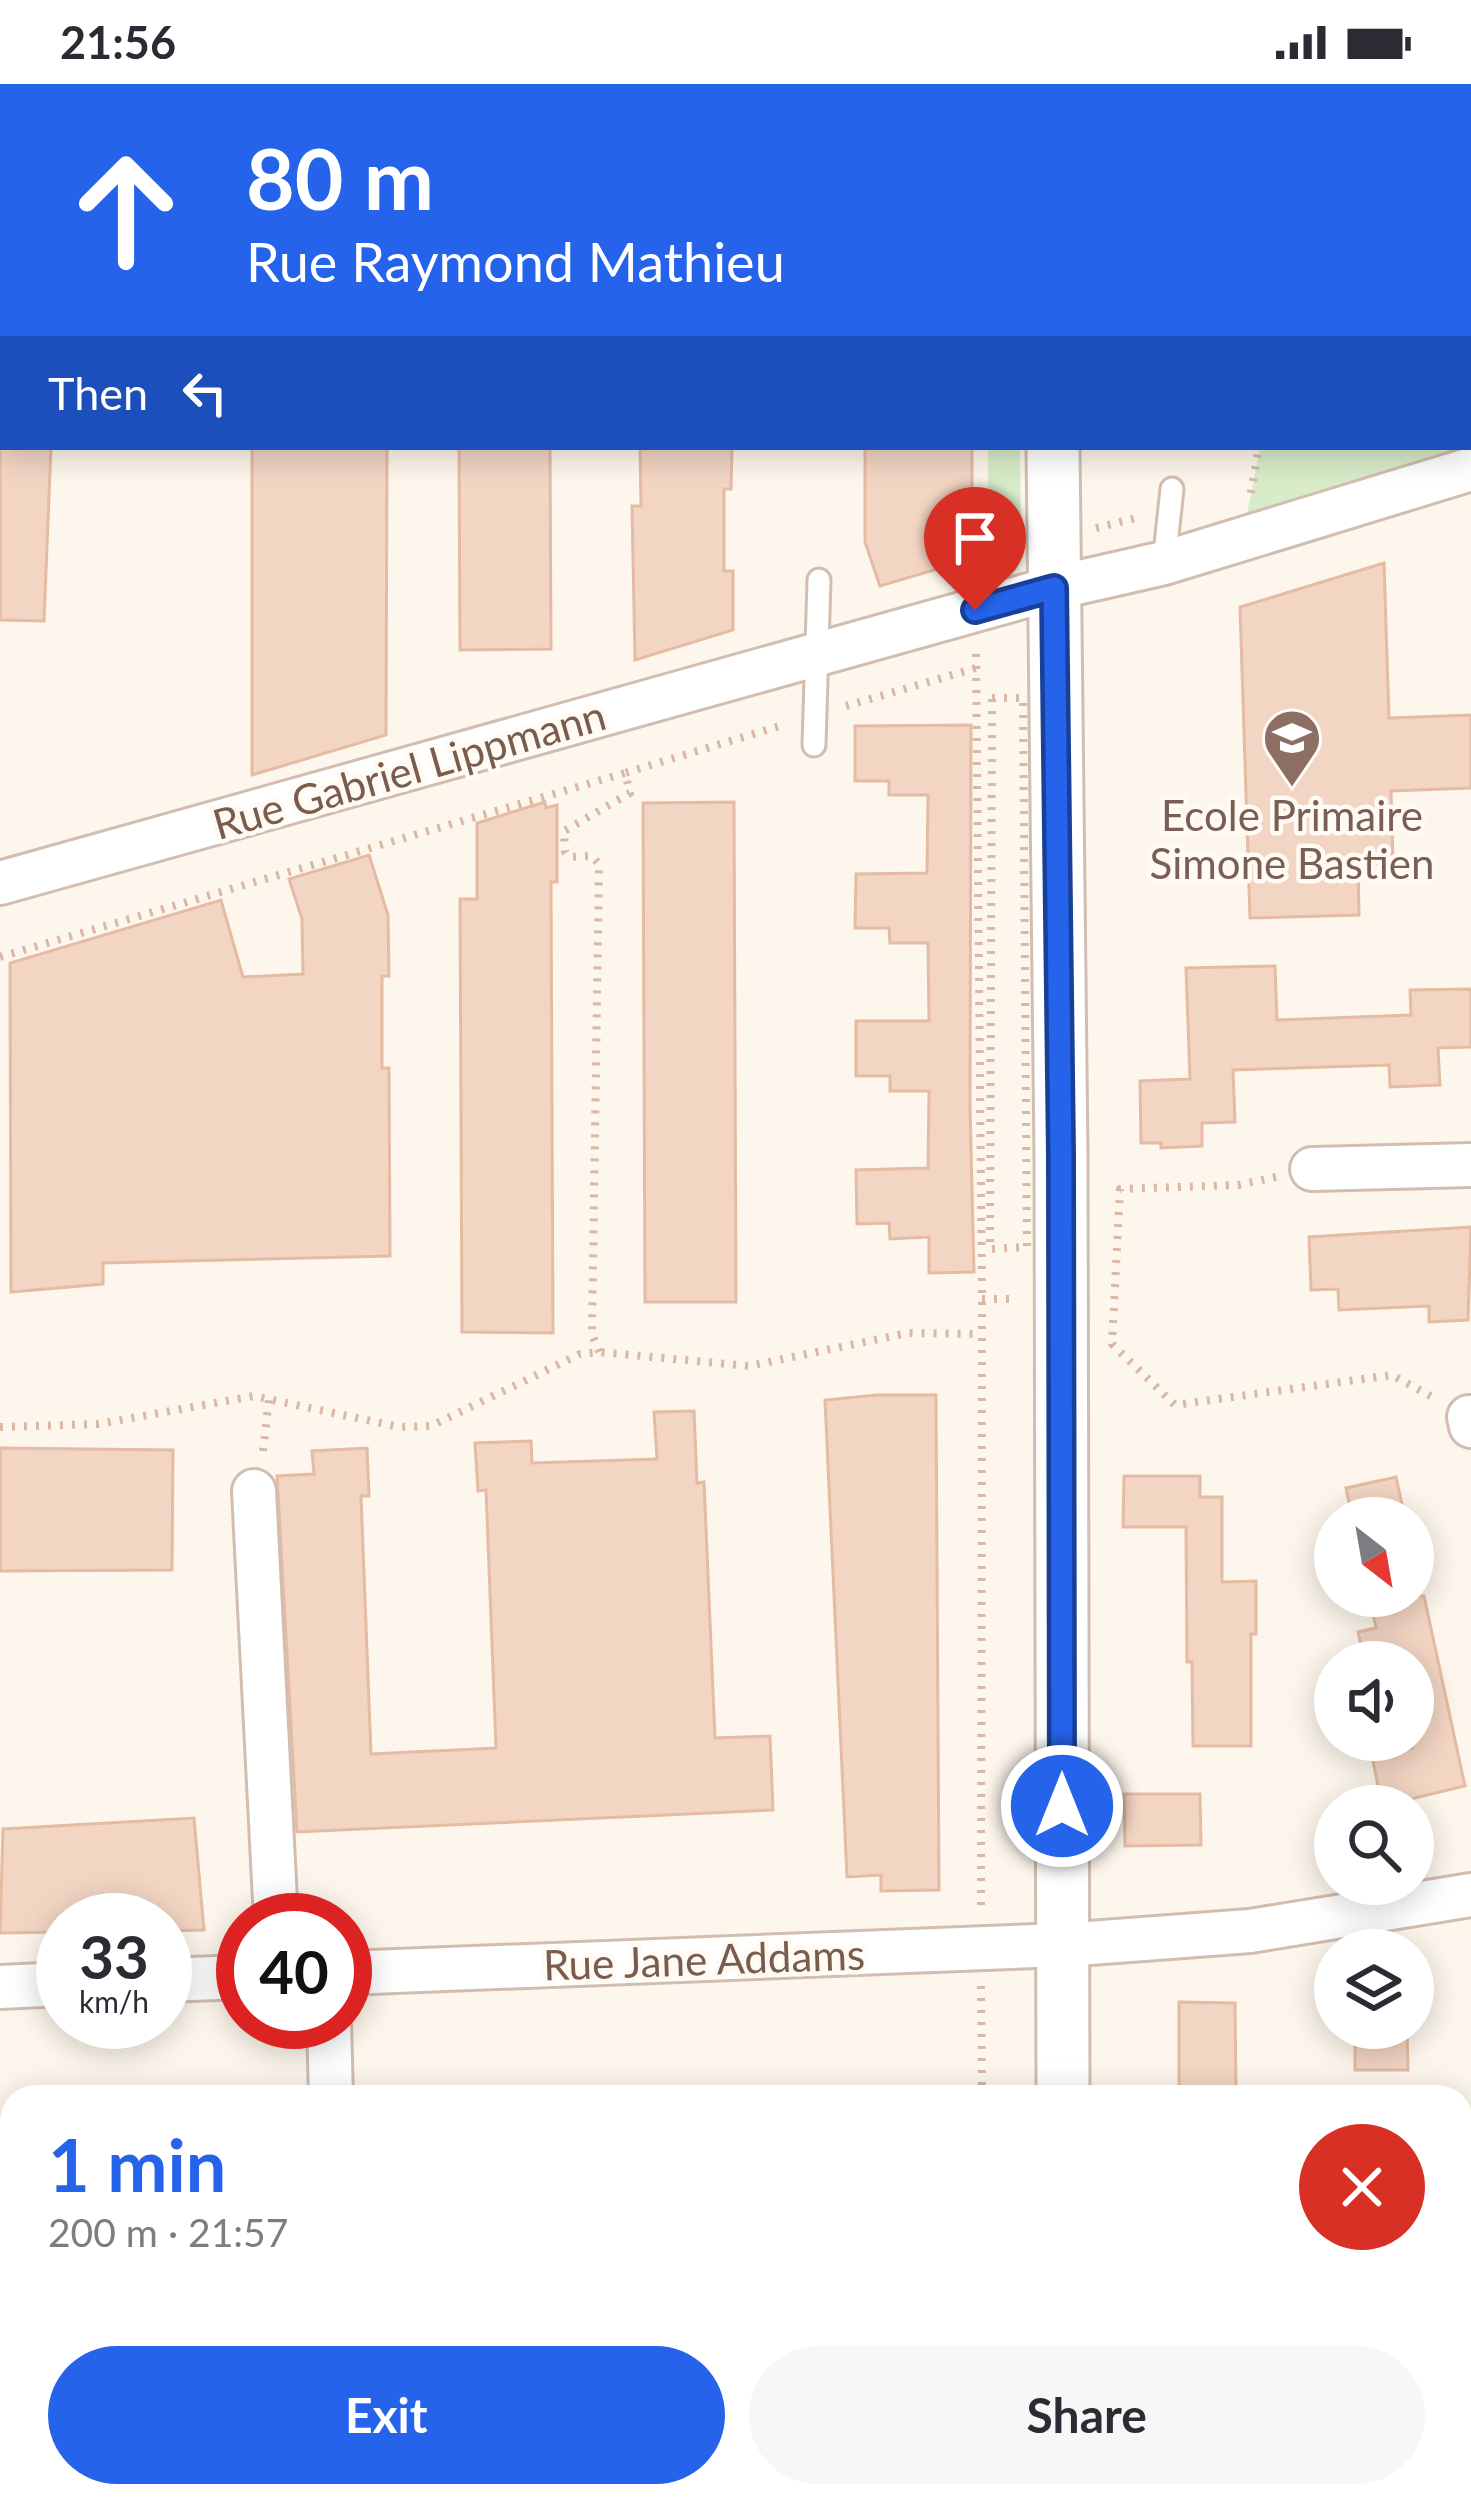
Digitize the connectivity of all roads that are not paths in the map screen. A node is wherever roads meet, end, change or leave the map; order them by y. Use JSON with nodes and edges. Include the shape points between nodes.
{"nodes":[{"id":1,"x":1053,"y":450,"type":"edge"},
{"id":2,"x":1471,"y":469,"type":"edge"},
{"id":3,"x":1171,"y":499,"type":"road end"},
{"id":4,"x":1054,"y":563,"type":"junction"},
{"id":5,"x":1164,"y":563,"type":"junction"},
{"id":6,"x":819,"y":580,"type":"dead end"},
{"id":7,"x":818,"y":655,"type":"junction"},
{"id":8,"x":814,"y":745,"type":"dead end"},
{"id":9,"x":0,"y":883,"type":"edge"},
{"id":10,"x":1471,"y":1165,"type":"edge"},
{"id":11,"x":1312,"y":1169,"type":"road end"},
{"id":12,"x":254,"y":1491,"type":"road end"},
{"id":13,"x":275,"y":1893,"type":"edge"},
{"id":14,"x":1471,"y":1895,"type":"edge"},
{"id":15,"x":1063,"y":1945,"type":"junction"},
{"id":16,"x":372,"y":1972,"type":"edge"},
{"id":17,"x":36,"y":1985,"type":"edge"},
{"id":18,"x":0,"y":1987,"type":"edge"},
{"id":19,"x":330,"y":2049,"type":"edge"},
{"id":20,"x":331,"y":2085,"type":"edge"},
{"id":21,"x":1063,"y":2085,"type":"edge"}],
"edges":[{"from":1,"to":4,"type":"street"},
{"from":2,"to":5,"type":"street","name":"Rue Gabriel Lippmann"},
{"from":3,"to":5,"type":"lane"},
{"from":4,"to":5,"type":"street","name":"Rue Gabriel Lippmann"},
{"from":4,"to":7,"type":"street","name":"Rue Gabriel Lippmann","via":[[975,610]]},
{"from":4,"to":15,"type":"street"},
{"from":6,"to":7,"type":"lane"},
{"from":7,"to":8,"type":"lane"},
{"from":7,"to":9,"type":"street","name":"Rue Gabriel Lippmann"},
{"from":10,"to":11,"type":"street"},
{"from":12,"to":13,"type":"street"},
{"from":14,"to":15,"type":"street","name":"Rue Jane Addams","via":[[1250,1930]]},
{"from":15,"to":16,"type":"street","name":"Rue Jane Addams"},
{"from":15,"to":21,"type":"street"},
{"from":17,"to":18,"type":"street"},
{"from":19,"to":20,"type":"street"}]}
